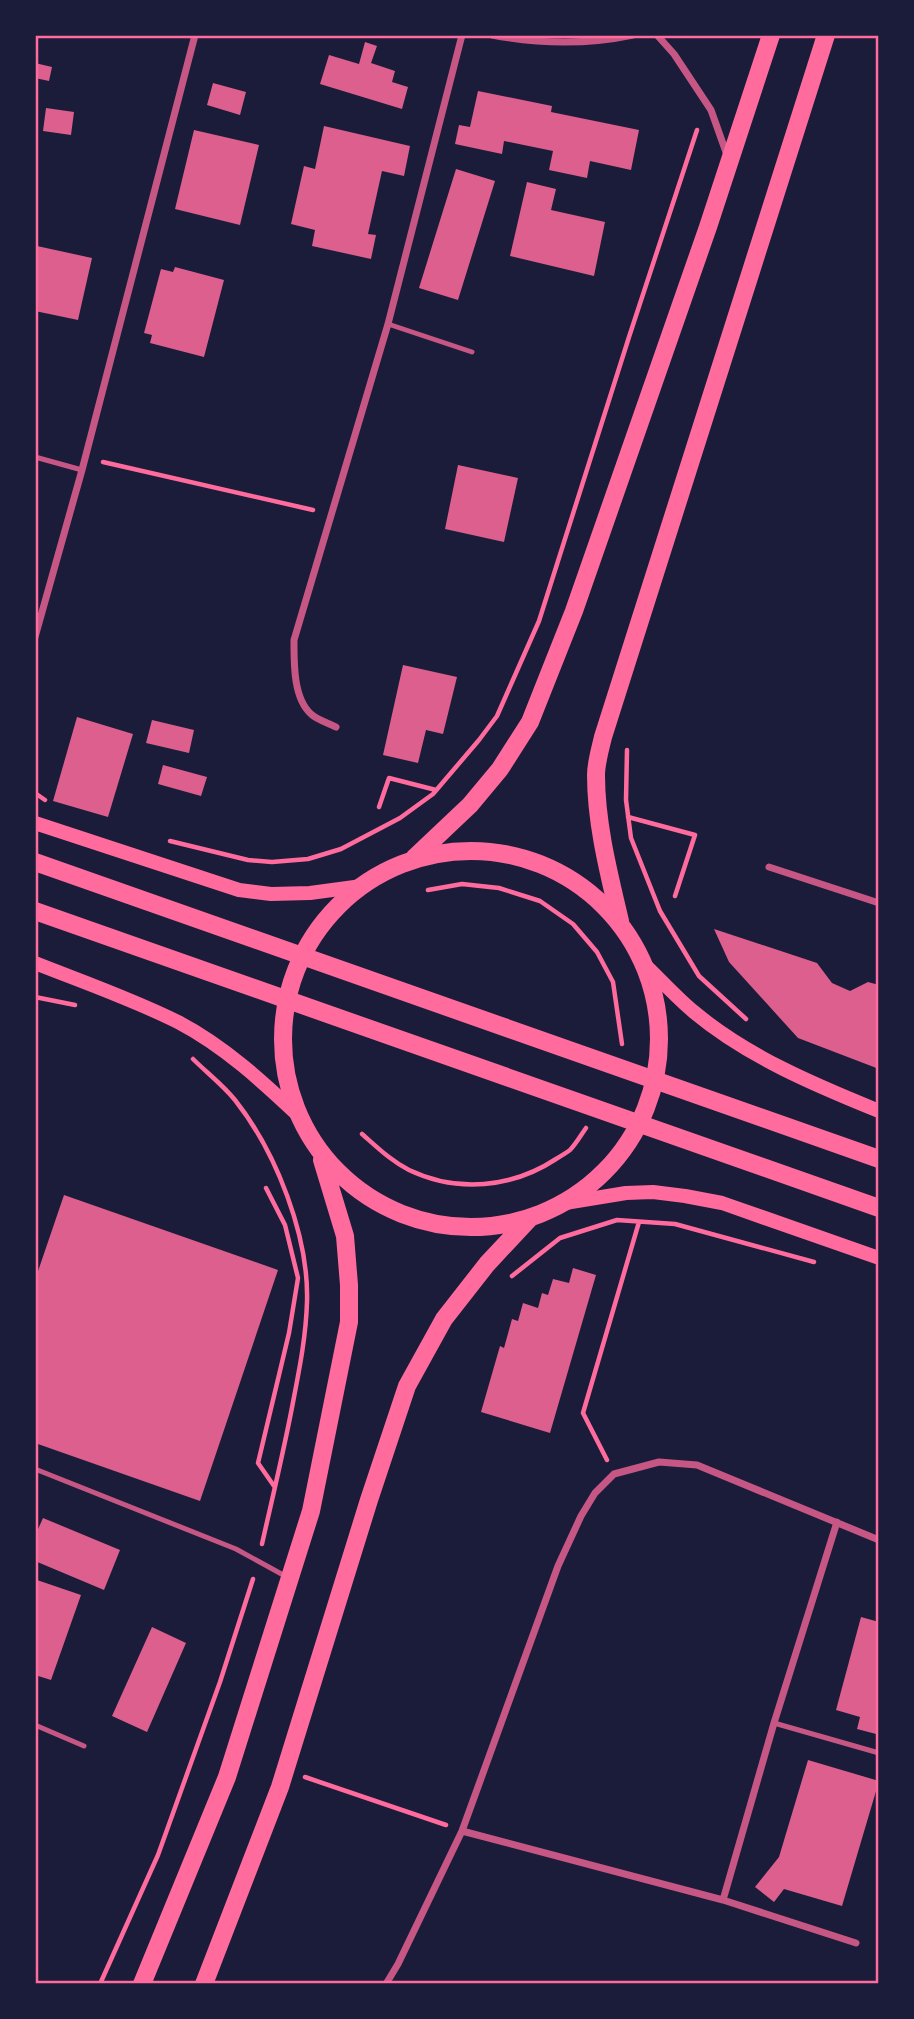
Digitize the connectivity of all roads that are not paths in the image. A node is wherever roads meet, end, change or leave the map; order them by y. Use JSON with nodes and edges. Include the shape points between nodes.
{"nodes":[{"id":1,"x":195,"y":35,"type":"edge"},
{"id":2,"x":462,"y":35,"type":"edge"},
{"id":3,"x":492,"y":35,"type":"edge"},
{"id":4,"x":633,"y":35,"type":"edge"},
{"id":5,"x":657,"y":35,"type":"edge"},
{"id":6,"x":771,"y":35,"type":"edge"},
{"id":7,"x":826,"y":35,"type":"edge"},
{"id":8,"x":730,"y":162,"type":"junction"},
{"id":9,"x":388,"y":324,"type":"junction"},
{"id":10,"x":472,"y":352,"type":"dead end"},
{"id":11,"x":35,"y":457,"type":"edge"},
{"id":12,"x":82,"y":470,"type":"junction"},
{"id":13,"x":35,"y":637,"type":"edge"},
{"id":14,"x":336,"y":727,"type":"dead end"},
{"id":15,"x":35,"y":823,"type":"edge"},
{"id":16,"x":412,"y":860,"type":"junction"},
{"id":17,"x":35,"y":862,"type":"edge"},
{"id":18,"x":769,"y":867,"type":"dead end"},
{"id":19,"x":362,"y":886,"type":"junction"},
{"id":20,"x":879,"y":903,"type":"edge"},
{"id":21,"x":35,"y":911,"type":"edge"},
{"id":22,"x":621,"y":925,"type":"junction"},
{"id":23,"x":35,"y":963,"type":"edge"},
{"id":24,"x":643,"y":963,"type":"junction"},
{"id":25,"x":57,"y":972,"type":"junction"},
{"id":26,"x":35,"y":973,"type":"edge"},
{"id":27,"x":879,"y":1111,"type":"edge"},
{"id":28,"x":300,"y":1117,"type":"junction"},
{"id":29,"x":319,"y":1150,"type":"junction"},
{"id":30,"x":879,"y":1159,"type":"edge"},
{"id":31,"x":565,"y":1203,"type":"junction"},
{"id":32,"x":879,"y":1208,"type":"edge"},
{"id":33,"x":529,"y":1220,"type":"junction"},
{"id":34,"x":879,"y":1258,"type":"edge"},
{"id":35,"x":35,"y":1469,"type":"edge"},
{"id":36,"x":837,"y":1522,"type":"junction"},
{"id":37,"x":879,"y":1540,"type":"edge"},
{"id":38,"x":289,"y":1579,"type":"junction"},
{"id":39,"x":774,"y":1723,"type":"junction"},
{"id":40,"x":35,"y":1726,"type":"edge"},
{"id":41,"x":85,"y":1746,"type":"dead end"},
{"id":42,"x":879,"y":1753,"type":"edge"},
{"id":43,"x":462,"y":1831,"type":"junction"},
{"id":44,"x":723,"y":1900,"type":"junction"},
{"id":45,"x":856,"y":1942,"type":"dead end"},
{"id":46,"x":142,"y":1984,"type":"edge"},
{"id":47,"x":204,"y":1984,"type":"edge"},
{"id":48,"x":386,"y":1984,"type":"edge"}],
"edges":[{"from":1,"to":12,"type":"street"},
{"from":2,"to":9,"type":"street"},
{"from":3,"to":4,"type":"street","via":[[547,43]]},
{"from":5,"to":8,"type":"street","via":[[711,110]]},
{"from":6,"to":8,"type":"main road"},
{"from":7,"to":22,"type":"main road","via":[[603,737],[596,773],[598,807]]},
{"from":8,"to":16,"type":"main road","via":[[574,611],[530,722],[470,805]]},
{"from":9,"to":10,"type":"lane"},
{"from":9,"to":14,"type":"street","via":[[294,640],[293,669],[300,696],[311,715]]},
{"from":11,"to":12,"type":"lane"},
{"from":12,"to":13,"type":"street"},
{"from":15,"to":19,"type":"main road","via":[[239,890],[271,894]]},
{"from":16,"to":19,"type":"main road"},
{"from":16,"to":22,"type":"main road","via":[[461,850],[517,856],[569,877]]},
{"from":17,"to":30,"type":"main road"},
{"from":18,"to":20,"type":"street"},
{"from":19,"to":28,"type":"main road","via":[[316,932],[292,981],[283,1036],[290,1091]]},
{"from":21,"to":32,"type":"main road"},
{"from":22,"to":24,"type":"main road"},
{"from":23,"to":25,"type":"main road"},
{"from":24,"to":27,"type":"main road","via":[[694,1012],[769,1062]]},
{"from":24,"to":31,"type":"main road","via":[[655,996],[659,1030],[650,1098],[637,1130],[617,1158]]},
{"from":25,"to":26,"type":"main road"},
{"from":25,"to":28,"type":"main road","via":[[180,1023],[226,1052]]},
{"from":28,"to":29,"type":"main road"},
{"from":29,"to":33,"type":"main road","via":[[357,1189],[403,1215],[455,1228]]},
{"from":29,"to":38,"type":"main road","via":[[345,1236],[349,1322],[311,1511]]},
{"from":31,"to":33,"type":"main road"},
{"from":31,"to":34,"type":"main road","via":[[626,1193],[685,1196],[722,1203]]},
{"from":33,"to":47,"type":"main road","via":[[487,1264],[444,1320],[407,1386],[285,1771]]},
{"from":35,"to":38,"type":"lane","via":[[236,1549]]},
{"from":36,"to":37,"type":"street"},
{"from":36,"to":39,"type":"street"},
{"from":36,"to":43,"type":"street","via":[[697,1465],[659,1462],[614,1474],[595,1493],[558,1566]]},
{"from":38,"to":46,"type":"main road","via":[[226,1777]]},
{"from":39,"to":42,"type":"lane"},
{"from":39,"to":44,"type":"street"},
{"from":40,"to":41,"type":"lane"},
{"from":43,"to":44,"type":"street"},
{"from":43,"to":48,"type":"street"},
{"from":44,"to":45,"type":"street"}]}
